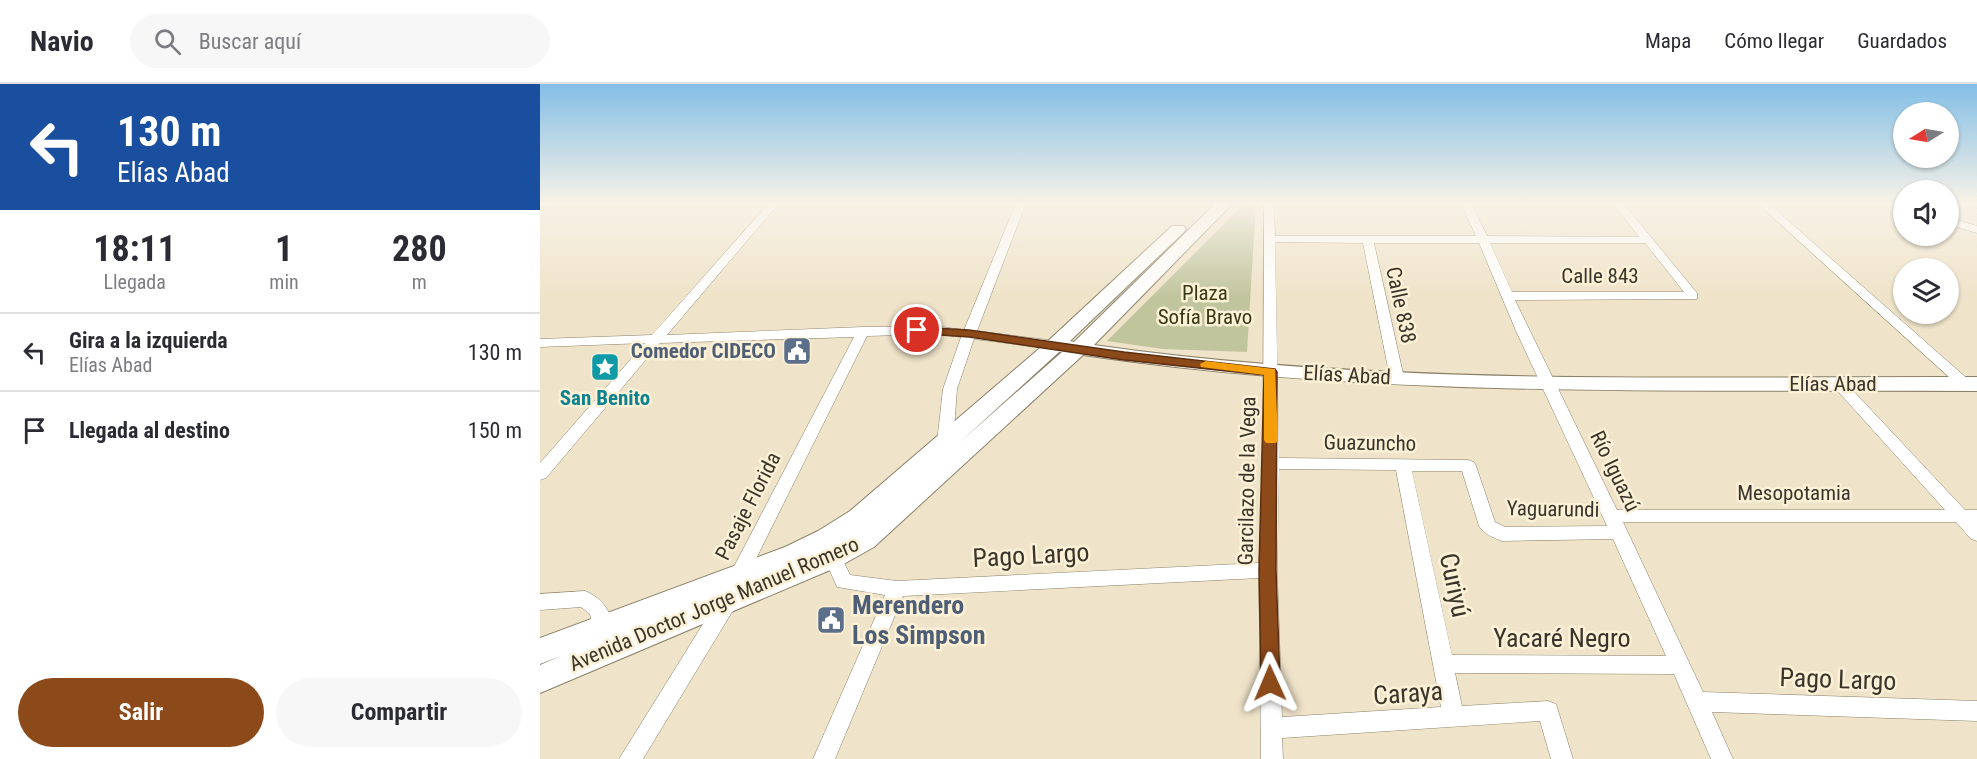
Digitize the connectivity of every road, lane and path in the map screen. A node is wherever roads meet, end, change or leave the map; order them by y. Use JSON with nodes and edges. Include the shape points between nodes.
{"nodes":[{"id":1,"x":747,"y":234,"type":"edge"},
{"id":2,"x":1008,"y":234,"type":"edge"},
{"id":3,"x":1172,"y":234,"type":"edge"},
{"id":4,"x":1193,"y":234,"type":"edge"},
{"id":5,"x":1268,"y":234,"type":"edge"},
{"id":6,"x":1482,"y":234,"type":"edge"},
{"id":7,"x":1644,"y":234,"type":"edge"},
{"id":8,"x":1798,"y":234,"type":"edge"},
{"id":9,"x":1268,"y":238,"type":"junction"},
{"id":10,"x":1368,"y":239,"type":"junction"},
{"id":11,"x":1648,"y":240,"type":"junction"},
{"id":12,"x":1485,"y":241,"type":"junction"},
{"id":13,"x":1506,"y":296,"type":"junction"},
{"id":14,"x":863,"y":331,"type":"junction"},
{"id":15,"x":969,"y":334,"type":"junction"},
{"id":16,"x":658,"y":339,"type":"junction"},
{"id":17,"x":540,"y":343,"type":"edge"},
{"id":18,"x":1055,"y":345,"type":"junction"},
{"id":19,"x":1078,"y":349,"type":"junction"},
{"id":20,"x":1271,"y":372,"type":"junction"},
{"id":21,"x":1397,"y":378,"type":"junction"},
{"id":22,"x":1548,"y":382,"type":"junction"},
{"id":23,"x":1839,"y":384,"type":"junction"},
{"id":24,"x":1971,"y":384,"type":"edge"},
{"id":25,"x":945,"y":442,"type":"junction"},
{"id":26,"x":1271,"y":463,"type":"junction"},
{"id":27,"x":1403,"y":465,"type":"junction"},
{"id":28,"x":540,"y":474,"type":"edge"},
{"id":29,"x":1610,"y":516,"type":"junction"},
{"id":30,"x":1969,"y":516,"type":"edge"},
{"id":31,"x":1488,"y":526,"type":"joint"},
{"id":32,"x":1619,"y":532,"type":"junction"},
{"id":33,"x":1977,"y":534,"type":"edge"},
{"id":34,"x":829,"y":548,"type":"junction"},
{"id":35,"x":1268,"y":570,"type":"junction"},
{"id":36,"x":738,"y":575,"type":"junction"},
{"id":37,"x":897,"y":589,"type":"junction"},
{"id":38,"x":540,"y":602,"type":"edge"},
{"id":39,"x":728,"y":603,"type":"junction"},
{"id":40,"x":602,"y":639,"type":"junction"},
{"id":41,"x":540,"y":651,"type":"edge"},
{"id":42,"x":1444,"y":664,"type":"junction"},
{"id":43,"x":1679,"y":665,"type":"junction"},
{"id":44,"x":540,"y":679,"type":"edge"},
{"id":45,"x":1698,"y":702,"type":"junction"},
{"id":46,"x":1977,"y":711,"type":"edge"},
{"id":47,"x":1454,"y":717,"type":"junction"},
{"id":48,"x":1271,"y":728,"type":"junction"},
{"id":49,"x":630,"y":759,"type":"edge"},
{"id":50,"x":824,"y":759,"type":"edge"},
{"id":51,"x":1272,"y":759,"type":"edge"},
{"id":52,"x":1562,"y":759,"type":"edge"},
{"id":53,"x":1722,"y":759,"type":"edge"}],
"edges":[{"from":1,"to":16,"type":"street"},
{"from":2,"to":15,"type":"street"},
{"from":3,"to":18,"type":"main road","name":"Avenida Doctor Jorge Manuel Romero"},
{"from":4,"to":19,"type":"main road","name":"Avenida Doctor Jorge Manuel Romero"},
{"from":5,"to":9,"type":"street","name":"Garcilazo de la Vega"},
{"from":6,"to":12,"type":"street","name":"Río Iguazú"},
{"from":7,"to":11,"type":"street"},
{"from":8,"to":24,"type":"street"},
{"from":9,"to":10,"type":"street"},
{"from":9,"to":20,"type":"street","name":"Garcilazo de la Vega"},
{"from":10,"to":12,"type":"street"},
{"from":10,"to":21,"type":"street","name":"Calle 838"},
{"from":11,"to":12,"type":"street"},
{"from":11,"to":13,"type":"street","name":"Calle 843","via":[[1693,296]]},
{"from":12,"to":13,"type":"street","name":"Río Iguazú"},
{"from":13,"to":22,"type":"street","name":"Río Iguazú"},
{"from":14,"to":15,"type":"street","name":"Elías Abad","via":[[935,330]]},
{"from":14,"to":16,"type":"street","name":"Elías Abad"},
{"from":14,"to":36,"type":"street","name":"Pasaje Florida"},
{"from":15,"to":18,"type":"street","name":"Elías Abad"},
{"from":15,"to":25,"type":"street","via":[[950,389]]},
{"from":16,"to":17,"type":"street","name":"Elías Abad"},
{"from":16,"to":28,"type":"street"},
{"from":18,"to":19,"type":"main road","name":"Elías Abad"},
{"from":18,"to":25,"type":"main road","name":"Avenida Doctor Jorge Manuel Romero"},
{"from":19,"to":20,"type":"main road","name":"Elías Abad"},
{"from":19,"to":34,"type":"main road","name":"Avenida Doctor Jorge Manuel Romero","via":[[865,540]]},
{"from":20,"to":21,"type":"main road","name":"Elías Abad"},
{"from":20,"to":26,"type":"street","name":"Garcilazo de la Vega"},
{"from":21,"to":22,"type":"main road","name":"Elías Abad"},
{"from":22,"to":23,"type":"main road","name":"Elías Abad"},
{"from":22,"to":29,"type":"street","name":"Río Iguazú"},
{"from":23,"to":24,"type":"main road","name":"Elías Abad"},
{"from":23,"to":30,"type":"street"},
{"from":25,"to":34,"type":"main road","name":"Avenida Doctor Jorge Manuel Romero"},
{"from":26,"to":27,"type":"street","name":"Guazuncho"},
{"from":26,"to":35,"type":"street","name":"Garcilazo de la Vega"},
{"from":27,"to":31,"type":"street","name":"Guazuncho","via":[[1468,466]]},
{"from":27,"to":42,"type":"street","name":"Curiyú"},
{"from":29,"to":30,"type":"street","name":"Mesopotamia"},
{"from":29,"to":32,"type":"street","name":"Río Iguazú"},
{"from":30,"to":33,"type":"street"},
{"from":31,"to":32,"type":"street","name":"Yaguarundi","via":[[1502,534]]},
{"from":32,"to":43,"type":"street","name":"Río Iguazú"},
{"from":34,"to":36,"type":"main road","name":"Avenida Doctor Jorge Manuel Romero","via":[[794,554]]},
{"from":34,"to":37,"type":"street","name":"Pago Largo","via":[[844,582]]},
{"from":34,"to":39,"type":"main road","name":"Avenida Doctor Jorge Manuel Romero"},
{"from":35,"to":37,"type":"street","name":"Pago Largo"},
{"from":35,"to":48,"type":"street","name":"Garcilazo de la Vega"},
{"from":36,"to":39,"type":"street","name":"Pasaje Florida"},
{"from":36,"to":40,"type":"main road","name":"Avenida Doctor Jorge Manuel Romero"},
{"from":37,"to":50,"type":"street"},
{"from":38,"to":40,"type":"street","via":[[585,599],[599,610]]},
{"from":39,"to":40,"type":"main road","name":"Avenida Doctor Jorge Manuel Romero"},
{"from":39,"to":49,"type":"street","name":"Pasaje Florida"},
{"from":40,"to":41,"type":"main road","name":"Avenida Doctor Jorge Manuel Romero"},
{"from":40,"to":44,"type":"main road","name":"Avenida Doctor Jorge Manuel Romero"},
{"from":42,"to":43,"type":"street","name":"Yacaré Negro"},
{"from":42,"to":47,"type":"street","name":"Curiyú"},
{"from":43,"to":45,"type":"street","name":"Río Iguazú"},
{"from":45,"to":46,"type":"street","name":"Pago Largo"},
{"from":45,"to":53,"type":"street","name":"Río Iguazú"},
{"from":47,"to":48,"type":"street","name":"Caraya"},
{"from":47,"to":52,"type":"street","name":"Caraya","via":[[1548,711]]},
{"from":48,"to":51,"type":"street","name":"Garcilazo de la Vega"}]}
